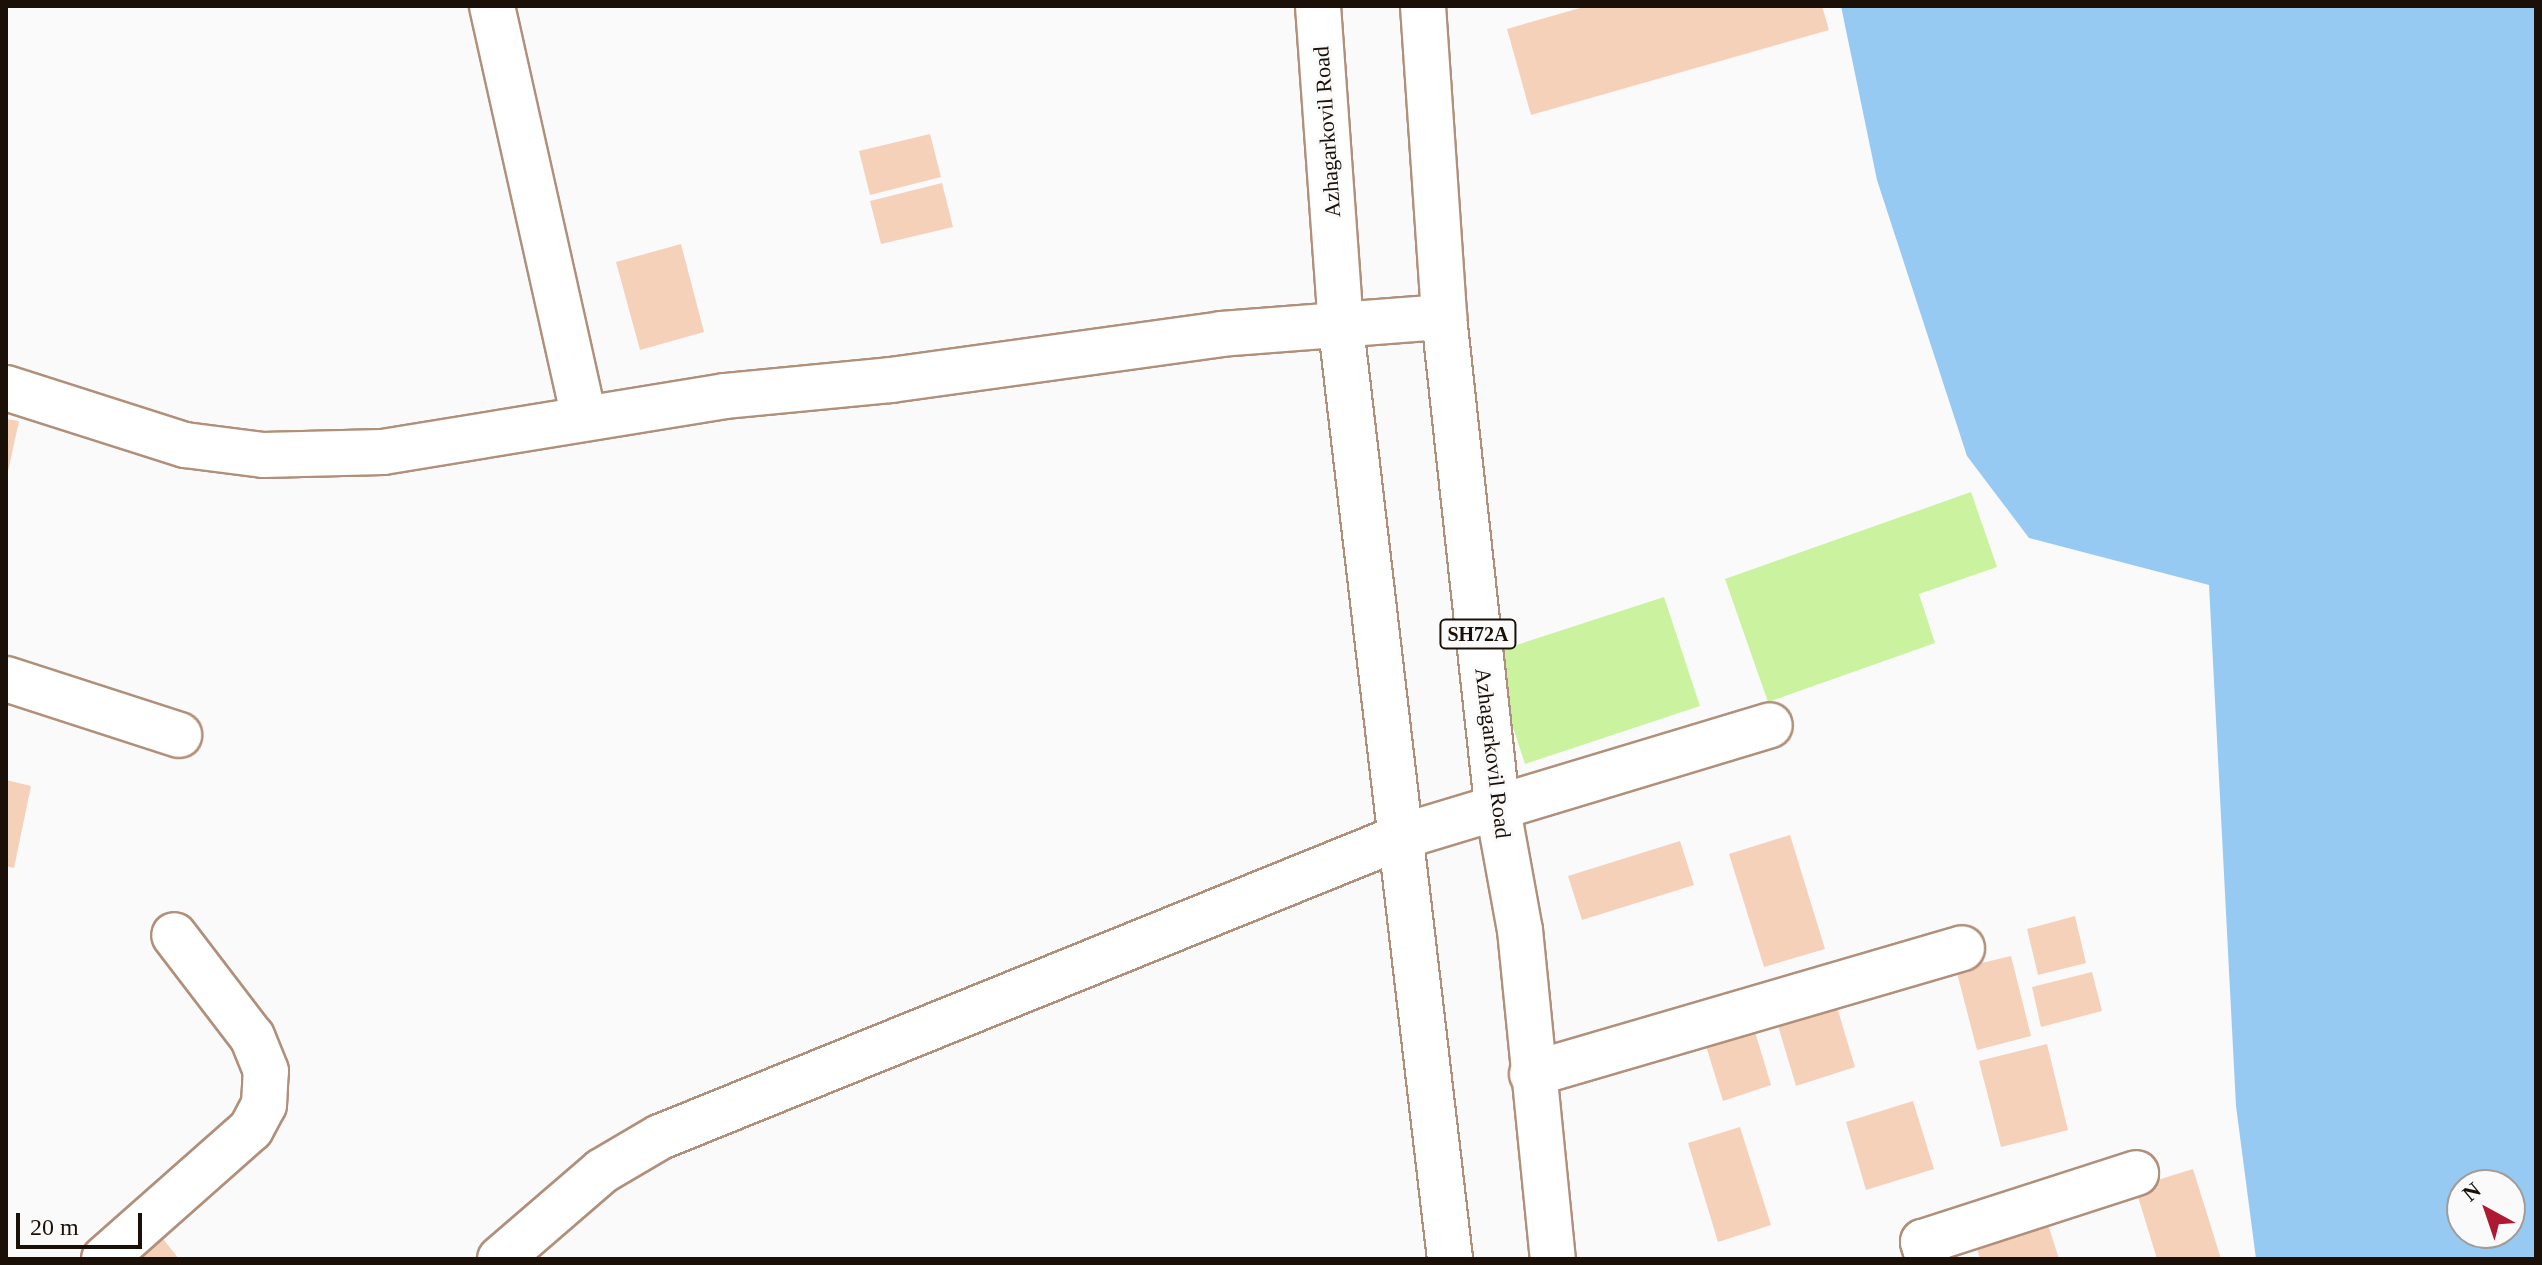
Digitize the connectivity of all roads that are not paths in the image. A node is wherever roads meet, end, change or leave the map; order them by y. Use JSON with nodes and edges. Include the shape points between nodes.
{"nodes":[{"id":1,"x":492,"y":6,"type":"edge"},
{"id":2,"x":1318,"y":6,"type":"edge"},
{"id":3,"x":1423,"y":6,"type":"edge"},
{"id":4,"x":1444,"y":317,"type":"junction"},
{"id":5,"x":1341,"y":328,"type":"junction"},
{"id":6,"x":6,"y":388,"type":"edge"},
{"id":7,"x":584,"y":417,"type":"junction"},
{"id":8,"x":6,"y":679,"type":"edge"},
{"id":9,"x":1770,"y":725,"type":"dead end"},
{"id":10,"x":179,"y":735,"type":"dead end"},
{"id":11,"x":1497,"y":804,"type":"junction"},
{"id":12,"x":1403,"y":836,"type":"junction"},
{"id":13,"x":174,"y":935,"type":"dead end"},
{"id":14,"x":1962,"y":948,"type":"dead end"},
{"id":15,"x":1532,"y":1074,"type":"junction"},
{"id":16,"x":2136,"y":1173,"type":"dead end"},
{"id":17,"x":104,"y":1259,"type":"edge"},
{"id":18,"x":500,"y":1259,"type":"edge"},
{"id":19,"x":1450,"y":1259,"type":"edge"},
{"id":20,"x":1553,"y":1259,"type":"edge"},
{"id":21,"x":1928,"y":1259,"type":"edge"}],
"edges":[{"from":1,"to":7,"type":"street"},
{"from":2,"to":5,"type":"street","name":"Azhagarkovil Road"},
{"from":3,"to":4,"type":"street","name":"Azhagarkovil Road","number":"SH72A"},
{"from":4,"to":5,"type":"street"},
{"from":4,"to":11,"type":"street","name":"Azhagarkovil Road","number":"SH72A"},
{"from":5,"to":7,"type":"street","via":[[1221,334]]},
{"from":5,"to":12,"type":"street","name":"Azhagarkovil Road"},
{"from":6,"to":7,"type":"street","via":[[185,445],[263,455],[383,452]]},
{"from":8,"to":10,"type":"street"},
{"from":9,"to":11,"type":"street"},
{"from":11,"to":12,"type":"street"},
{"from":11,"to":15,"type":"street","name":"Azhagarkovil Road","number":"SH72A","via":[[1520,930]]},
{"from":12,"to":18,"type":"street","via":[[660,1137],[602,1171]]},
{"from":12,"to":19,"type":"street","name":"Azhagarkovil Road"},
{"from":13,"to":17,"type":"street","via":[[252,1037],[266,1071],[264,1105],[251,1129]]},
{"from":14,"to":15,"type":"street"},
{"from":15,"to":20,"type":"street","name":"Azhagarkovil Road","number":"SH72A"},
{"from":16,"to":21,"type":"street","via":[[1923,1242]]}]}
